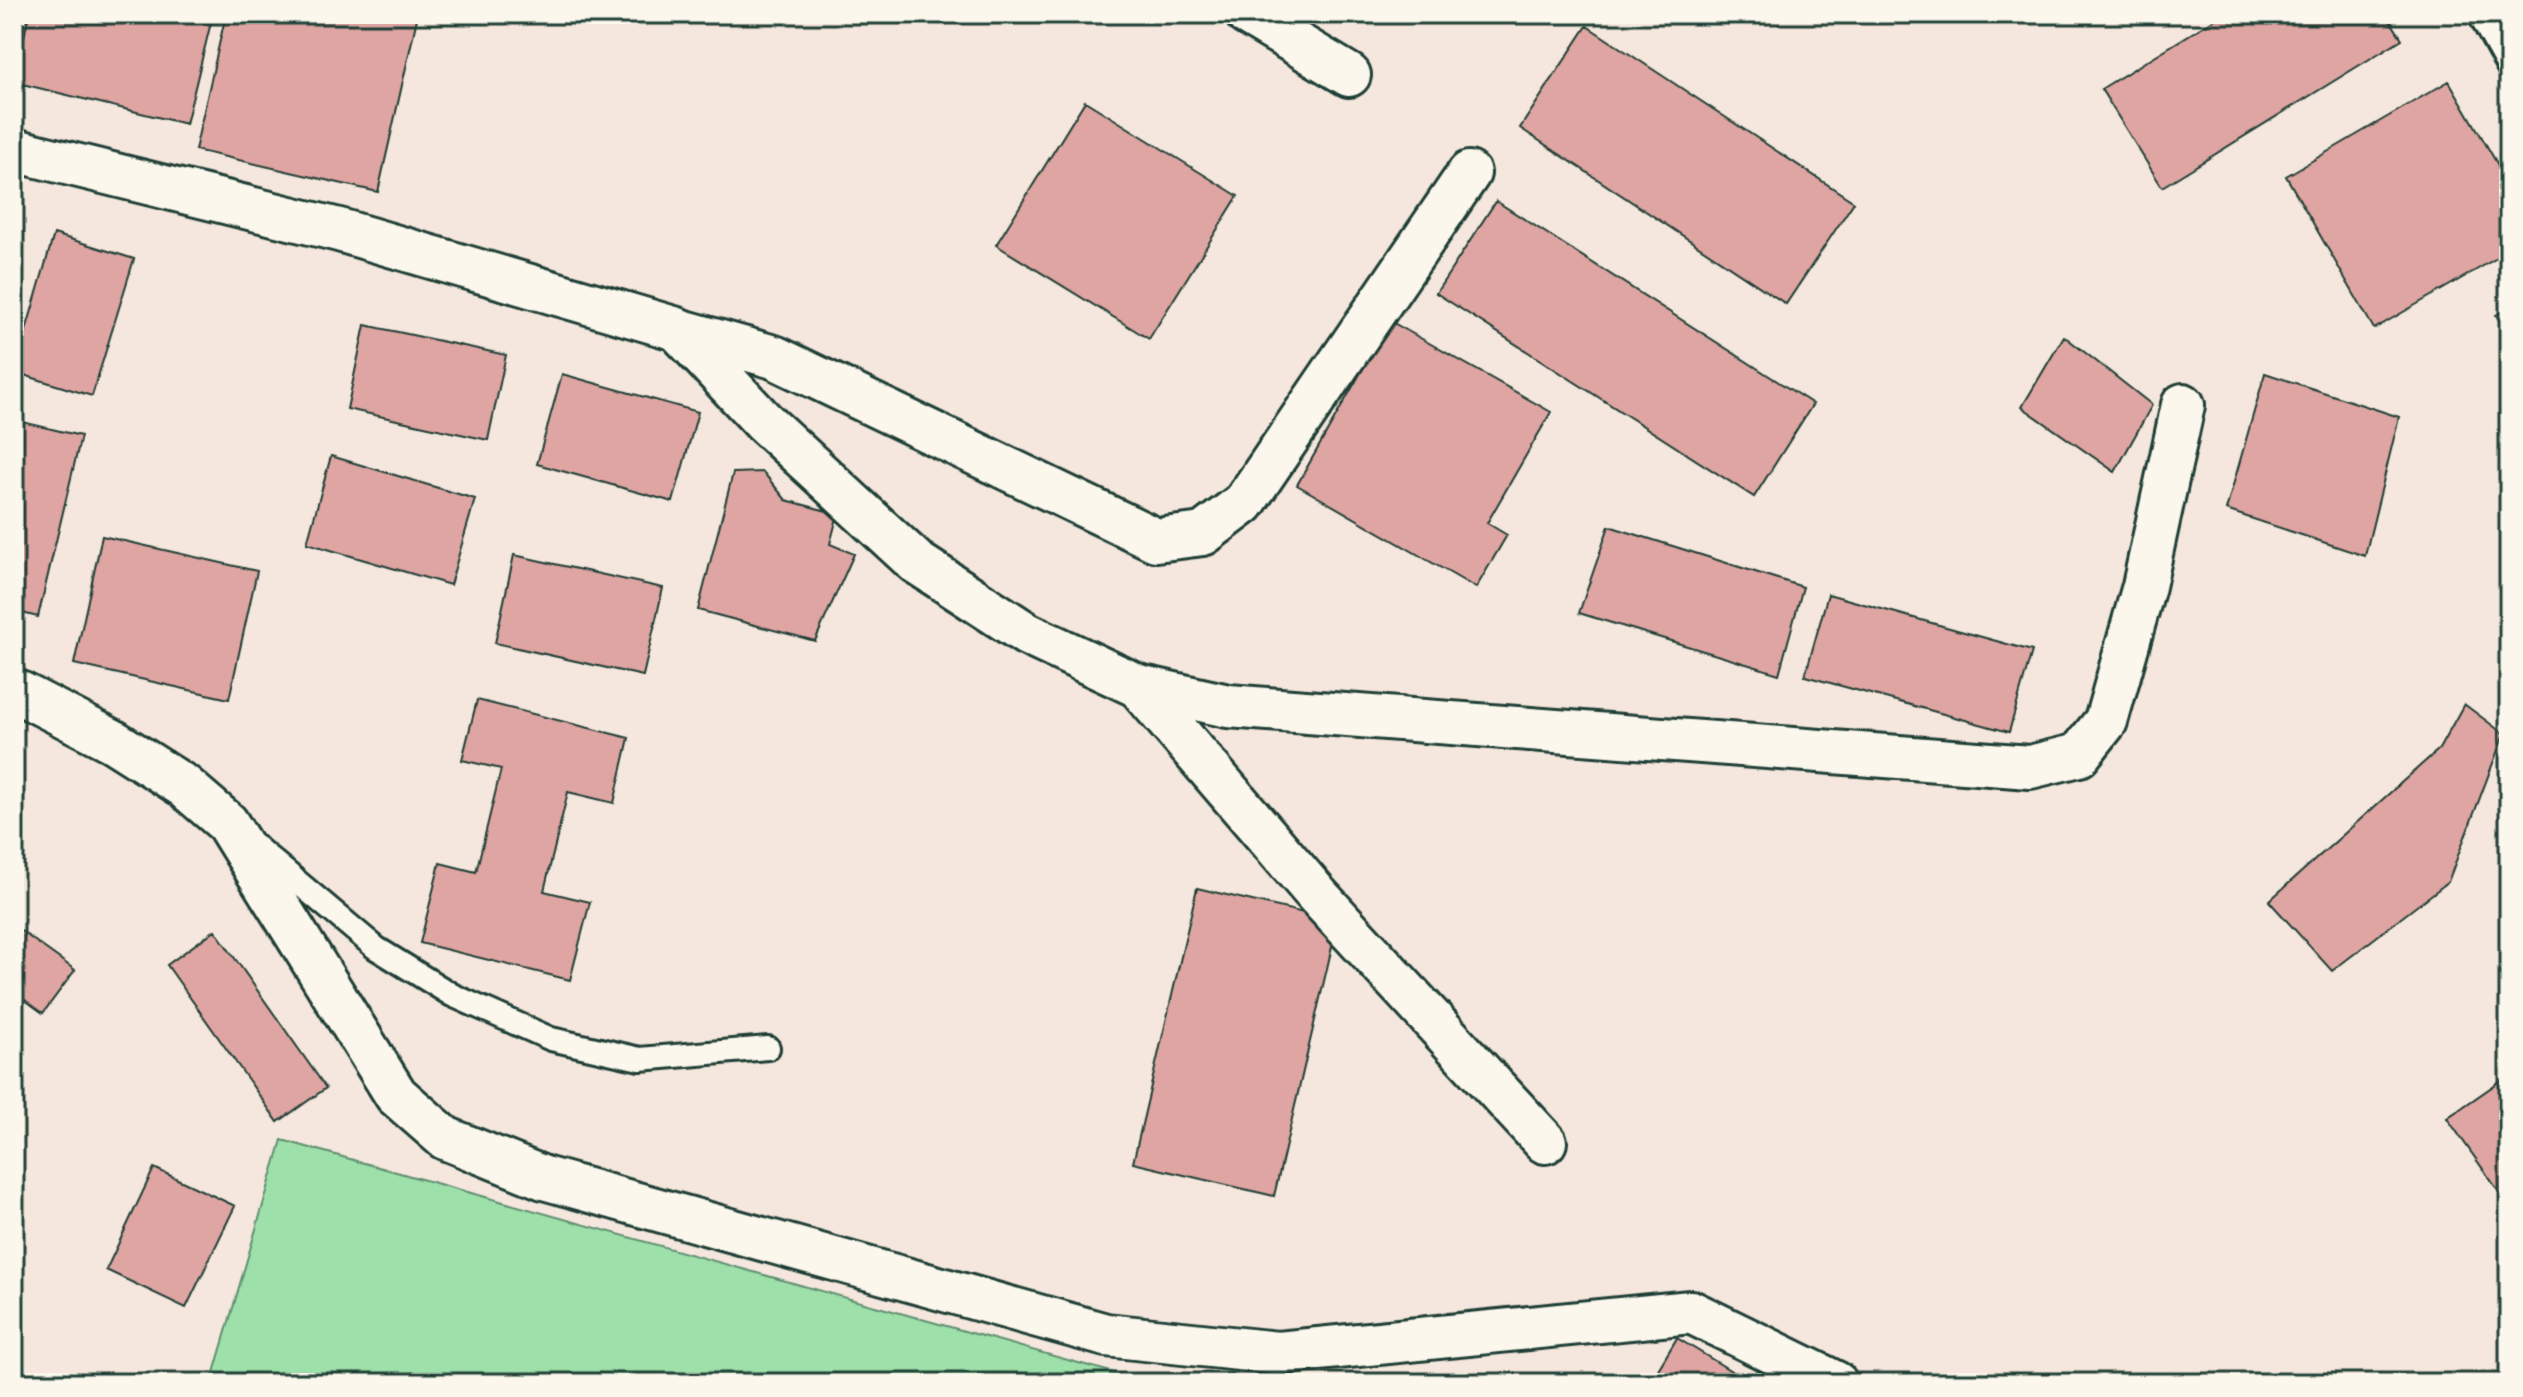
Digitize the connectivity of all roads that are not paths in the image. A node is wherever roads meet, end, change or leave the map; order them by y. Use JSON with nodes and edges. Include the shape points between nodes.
{"nodes":[{"id":1,"x":1247,"y":14,"type":"edge"},
{"id":2,"x":2479,"y":14,"type":"edge"},
{"id":3,"x":2509,"y":68,"type":"edge"},
{"id":4,"x":1349,"y":75,"type":"dead end"},
{"id":5,"x":14,"y":150,"type":"edge"},
{"id":6,"x":1469,"y":173,"type":"dead end"},
{"id":7,"x":677,"y":329,"type":"junction"},
{"id":8,"x":2183,"y":405,"type":"dead end"},
{"id":9,"x":1138,"y":686,"type":"junction"},
{"id":10,"x":14,"y":690,"type":"edge"},
{"id":11,"x":227,"y":823,"type":"junction"},
{"id":12,"x":768,"y":1048,"type":"dead end"},
{"id":13,"x":1545,"y":1142,"type":"dead end"},
{"id":14,"x":1836,"y":1383,"type":"edge"}],
"edges":[{"from":1,"to":4,"type":"street"},
{"from":2,"to":3,"type":"lane"},
{"from":5,"to":7,"type":"street","via":[[339,230]]},
{"from":6,"to":7,"type":"street","via":[[1244,503],[1203,534],[1156,540],[774,357]]},
{"from":7,"to":9,"type":"street","via":[[763,421],[916,562],[1027,634]]},
{"from":8,"to":9,"type":"street","via":[[2144,586],[2106,721],[2079,755],[2030,767],[1228,706]]},
{"from":9,"to":13,"type":"street","via":[[1318,896]]},
{"from":10,"to":11,"type":"street","via":[[125,749],[184,786]]},
{"from":11,"to":12,"type":"lane","via":[[376,948],[452,995],[551,1039],[640,1059]]},
{"from":11,"to":14,"type":"street","via":[[396,1095],[445,1138],[544,1178],[1106,1335],[1278,1353],[1691,1312]]}]}
